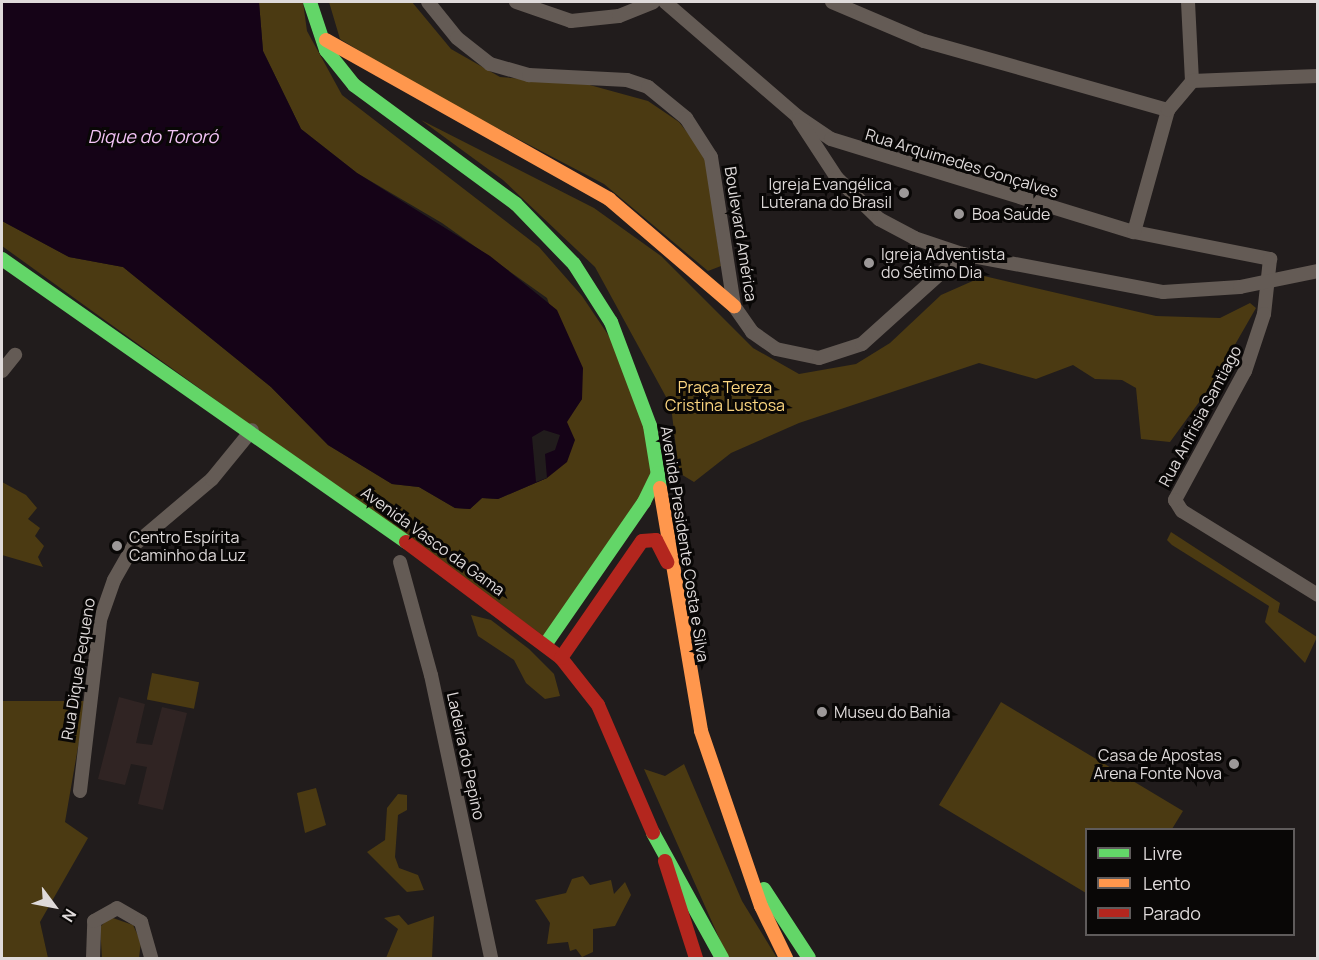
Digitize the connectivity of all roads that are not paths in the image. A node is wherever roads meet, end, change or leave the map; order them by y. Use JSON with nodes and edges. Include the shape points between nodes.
{"nodes":[{"id":1,"x":310,"y":2,"type":"edge"},
{"id":2,"x":428,"y":2,"type":"edge"},
{"id":3,"x":516,"y":2,"type":"edge"},
{"id":4,"x":653,"y":2,"type":"edge"},
{"id":5,"x":665,"y":2,"type":"edge"},
{"id":6,"x":832,"y":2,"type":"edge"},
{"id":7,"x":1188,"y":2,"type":"edge"},
{"id":8,"x":319,"y":35,"type":"junction"},
{"id":9,"x":1317,"y":76,"type":"edge"},
{"id":10,"x":1192,"y":81,"type":"junction"},
{"id":11,"x":1168,"y":110,"type":"junction"},
{"id":12,"x":797,"y":116,"type":"junction"},
{"id":13,"x":1134,"y":232,"type":"junction"},
{"id":14,"x":962,"y":254,"type":"junction"},
{"id":15,"x":2,"y":259,"type":"edge"},
{"id":16,"x":1317,"y":271,"type":"edge"},
{"id":17,"x":1268,"y":283,"type":"junction"},
{"id":18,"x":734,"y":306,"type":"junction"},
{"id":19,"x":15,"y":355,"type":"dead end"},
{"id":20,"x":2,"y":371,"type":"edge"},
{"id":21,"x":252,"y":430,"type":"junction"},
{"id":22,"x":658,"y":473,"type":"junction"},
{"id":23,"x":400,"y":562,"type":"dead end"},
{"id":24,"x":675,"y":586,"type":"junction"},
{"id":25,"x":1317,"y":595,"type":"edge"},
{"id":26,"x":545,"y":645,"type":"junction"},
{"id":27,"x":561,"y":658,"type":"junction"},
{"id":28,"x":80,"y":790,"type":"dead end"},
{"id":29,"x":665,"y":861,"type":"junction"},
{"id":30,"x":749,"y":867,"type":"junction"},
{"id":31,"x":93,"y":958,"type":"edge"},
{"id":32,"x":151,"y":958,"type":"edge"},
{"id":33,"x":491,"y":958,"type":"edge"},
{"id":34,"x":696,"y":958,"type":"edge"},
{"id":35,"x":722,"y":958,"type":"edge"},
{"id":36,"x":786,"y":958,"type":"edge"},
{"id":37,"x":809,"y":958,"type":"edge"}],
"edges":[{"from":1,"to":8,"type":"main road","name":"Avenida Presidente Costa e Silva"},
{"from":2,"to":18,"type":"street","name":"Boulevard América","via":[[457,38],[490,64],[529,75],[627,80],[648,87],[686,118],[711,158]]},
{"from":3,"to":4,"type":"street","via":[[572,21],[619,16]]},
{"from":5,"to":12,"type":"street","name":"Rua Arquimedes Gonçalves"},
{"from":6,"to":11,"type":"street","via":[[924,41]]},
{"from":7,"to":10,"type":"street"},
{"from":8,"to":18,"type":"main road","via":[[380,75],[609,199]]},
{"from":8,"to":22,"type":"main road","name":"Avenida Presidente Costa e Silva","via":[[340,69],[368,98],[516,204],[574,264],[636,377]]},
{"from":9,"to":10,"type":"street"},
{"from":10,"to":11,"type":"street"},
{"from":11,"to":13,"type":"street"},
{"from":12,"to":13,"type":"street","name":"Rua Arquimedes Gonçalves","via":[[864,152]]},
{"from":12,"to":14,"type":"street","via":[[837,178],[879,219],[914,238]]},
{"from":13,"to":17,"type":"street","name":"Rua Arquimedes Gonçalves","via":[[1270,259]]},
{"from":14,"to":17,"type":"street","via":[[1163,292]]},
{"from":14,"to":18,"type":"street","name":"Boulevard América","via":[[890,322],[841,353],[819,358],[776,349],[752,332]]},
{"from":15,"to":21,"type":"main road","name":"Avenida Vasco da Gama"},
{"from":16,"to":17,"type":"street"},
{"from":17,"to":25,"type":"street","name":"Rua Anfrisia Santiago","via":[[1245,371],[1174,500],[1182,511]]},
{"from":19,"to":20,"type":"street"},
{"from":21,"to":26,"type":"main road","name":"Avenida Vasco da Gama"},
{"from":21,"to":28,"type":"street","name":"Rua Dique Pequeno","via":[[212,479],[134,545],[114,580],[100,620]]},
{"from":22,"to":24,"type":"main road","name":"Avenida Presidente Costa e Silva"},
{"from":22,"to":26,"type":"main road","via":[[644,502]]},
{"from":23,"to":33,"type":"street","name":"Ladeira do Pepino","via":[[433,686]]},
{"from":24,"to":27,"type":"main road","via":[[662,546],[642,541]]},
{"from":24,"to":30,"type":"main road","name":"Avenida Presidente Costa e Silva","via":[[701,731]]},
{"from":26,"to":27,"type":"main road","name":"Avenida Vasco da Gama"},
{"from":27,"to":29,"type":"main road","name":"Avenida Vasco da Gama","via":[[598,705]]},
{"from":29,"to":34,"type":"main road"},
{"from":29,"to":35,"type":"main road","name":"Avenida Vasco da Gama","via":[[698,909]]},
{"from":30,"to":36,"type":"main road","name":"Avenida Presidente Costa e Silva"},
{"from":30,"to":37,"type":"main road"},
{"from":31,"to":32,"type":"street","via":[[94,921],[117,908],[141,922]]}]}
